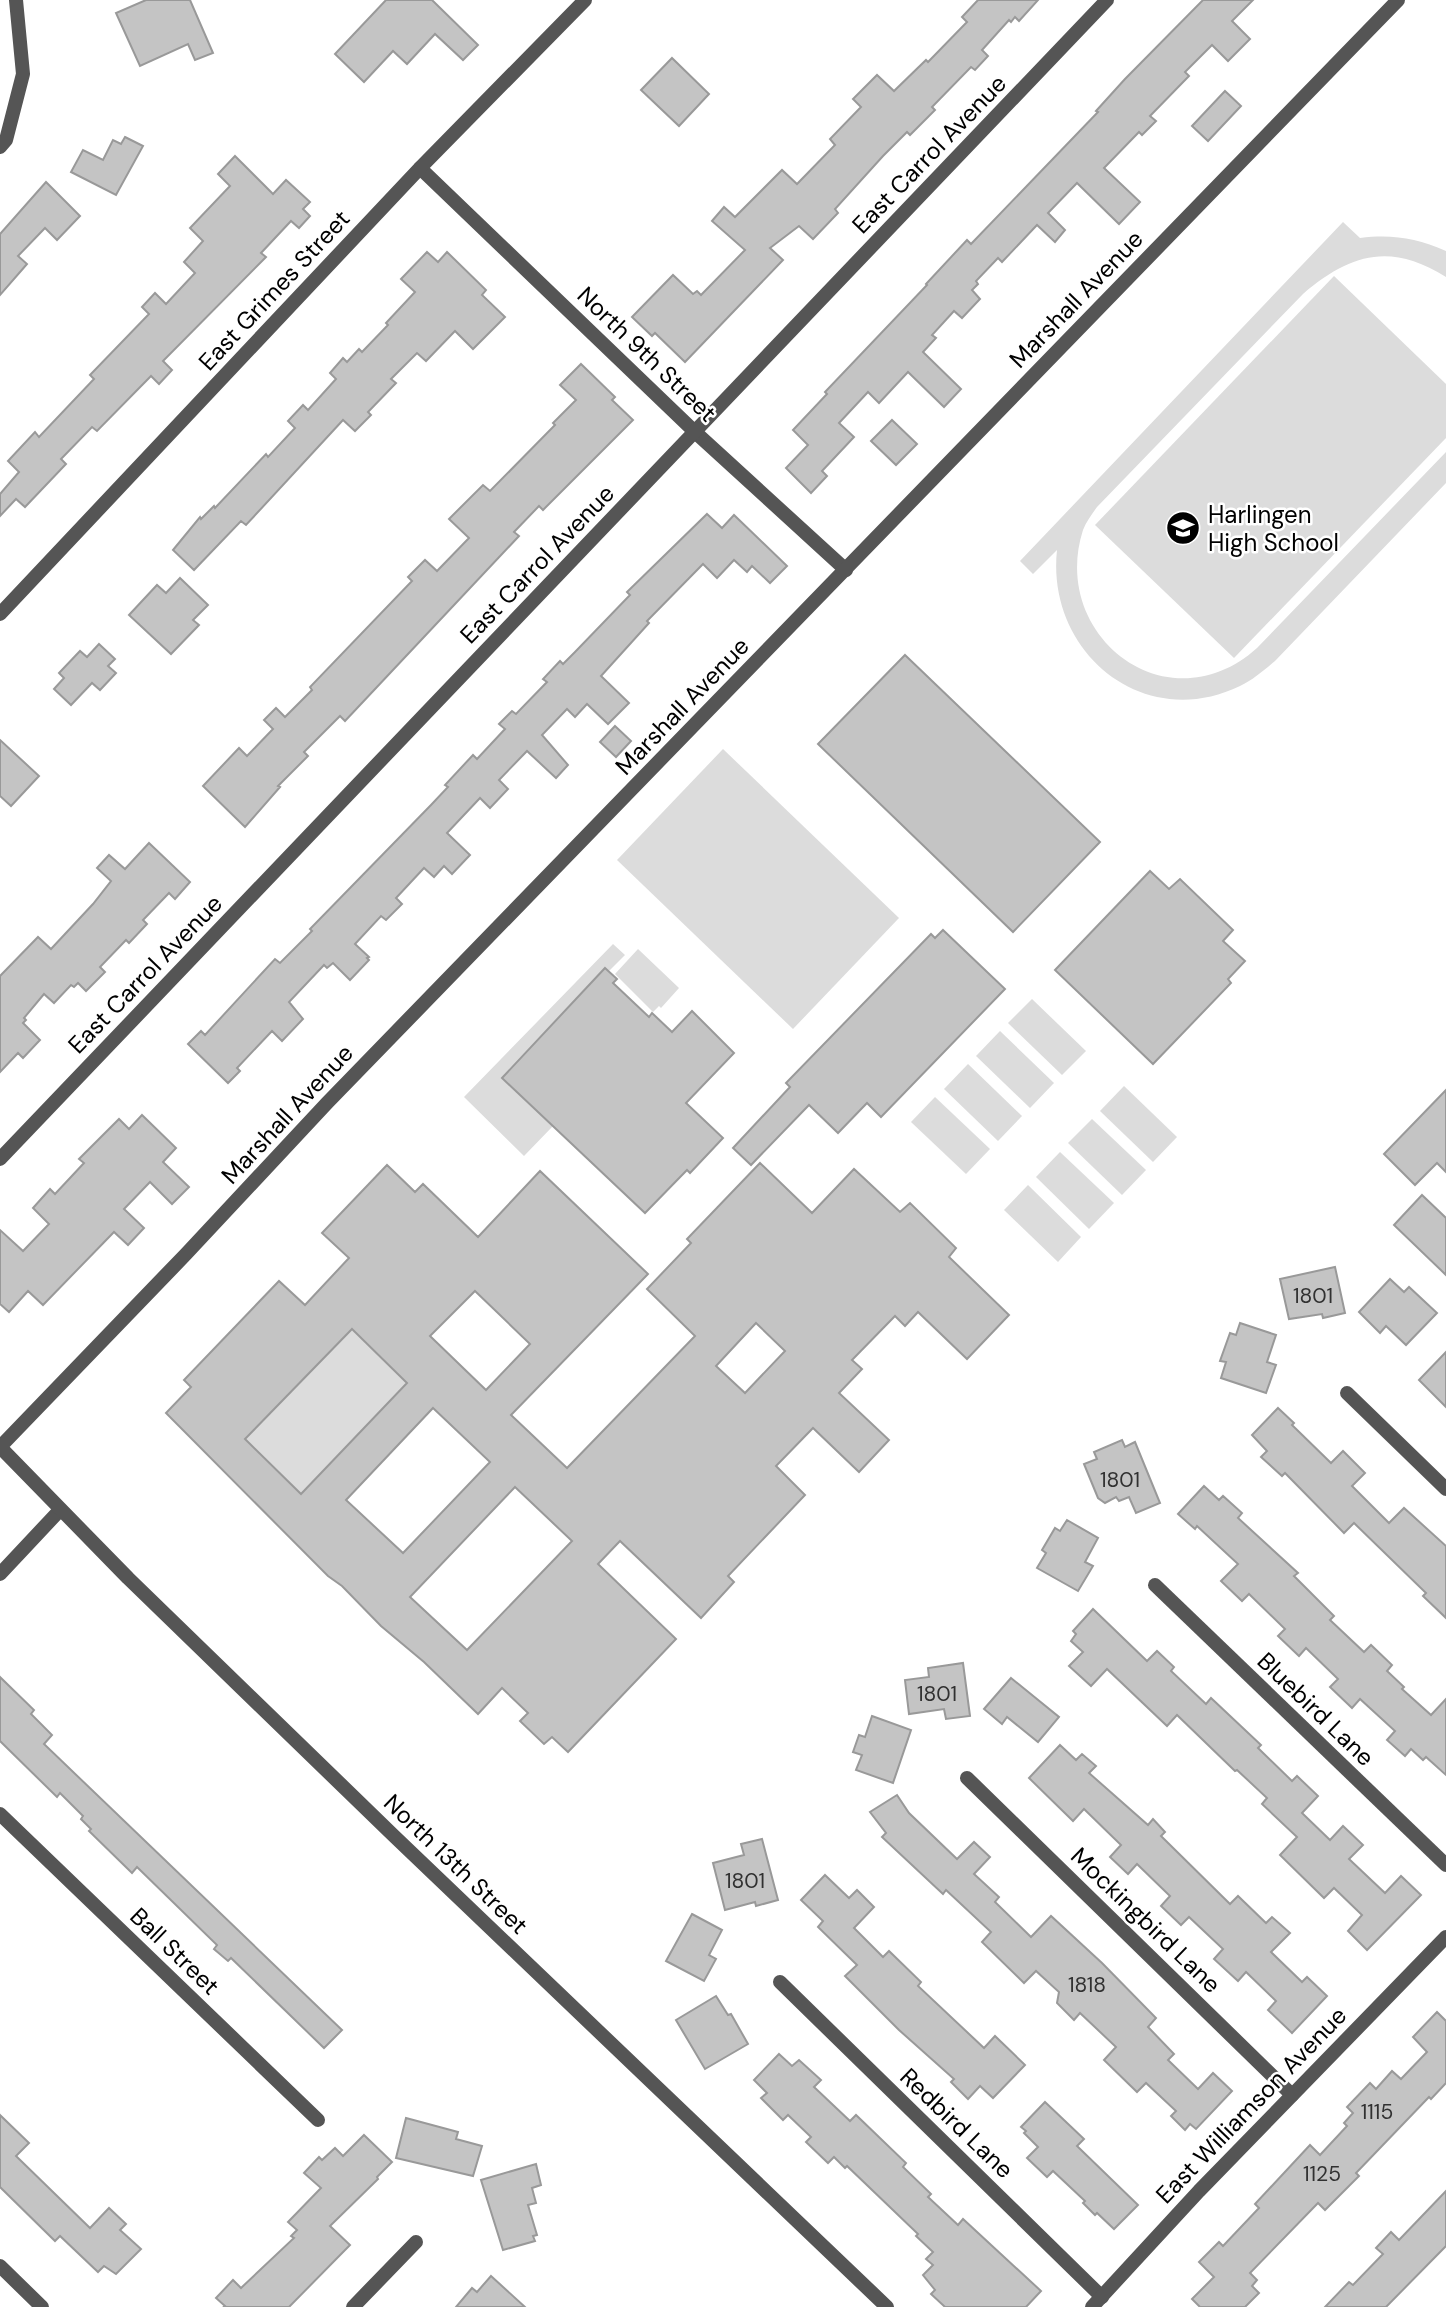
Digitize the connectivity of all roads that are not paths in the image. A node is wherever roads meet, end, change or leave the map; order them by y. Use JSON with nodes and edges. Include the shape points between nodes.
{"nodes":[{"id":1,"x":16,"y":0,"type":"edge"},
{"id":2,"x":585,"y":0,"type":"edge"},
{"id":3,"x":1107,"y":0,"type":"edge"},
{"id":4,"x":1398,"y":0,"type":"edge"},
{"id":5,"x":0,"y":147,"type":"edge"},
{"id":6,"x":420,"y":168,"type":"junction"},
{"id":7,"x":695,"y":432,"type":"junction"},
{"id":8,"x":846,"y":570,"type":"junction"},
{"id":9,"x":0,"y":614,"type":"edge"},
{"id":10,"x":0,"y":1159,"type":"edge"},
{"id":11,"x":1347,"y":1393,"type":"dead end"},
{"id":12,"x":0,"y":1447,"type":"edge"},
{"id":13,"x":1446,"y":1489,"type":"edge"},
{"id":14,"x":60,"y":1510,"type":"junction"},
{"id":15,"x":0,"y":1574,"type":"edge"},
{"id":16,"x":1155,"y":1586,"type":"dead end"},
{"id":17,"x":967,"y":1778,"type":"dead end"},
{"id":18,"x":0,"y":1814,"type":"edge"},
{"id":19,"x":1446,"y":1865,"type":"edge"},
{"id":20,"x":1446,"y":1937,"type":"edge"},
{"id":21,"x":780,"y":1982,"type":"dead end"},
{"id":22,"x":1292,"y":2095,"type":"junction"},
{"id":23,"x":318,"y":2120,"type":"dead end"},
{"id":24,"x":416,"y":2242,"type":"dead end"},
{"id":25,"x":0,"y":2266,"type":"edge"},
{"id":26,"x":1097,"y":2302,"type":"edge"},
{"id":27,"x":42,"y":2307,"type":"edge"},
{"id":28,"x":353,"y":2307,"type":"edge"},
{"id":29,"x":887,"y":2307,"type":"edge"}],
"edges":[{"from":1,"to":5,"type":"street","via":[[23,74],[6,140]]},
{"from":2,"to":6,"type":"street","name":"East Grimes Street"},
{"from":3,"to":7,"type":"street","name":"East Carrol Avenue"},
{"from":4,"to":8,"type":"street","name":"Marshall Avenue"},
{"from":6,"to":7,"type":"street","name":"North 9th Street"},
{"from":6,"to":9,"type":"street","name":"East Grimes Street"},
{"from":7,"to":8,"type":"street","name":"North 9th Street"},
{"from":7,"to":10,"type":"street","name":"East Carrol Avenue"},
{"from":8,"to":12,"type":"street","name":"Marshall Avenue"},
{"from":11,"to":13,"type":"street"},
{"from":12,"to":14,"type":"street","name":"North 13th Street"},
{"from":14,"to":15,"type":"street"},
{"from":14,"to":29,"type":"street","name":"North 13th Street"},
{"from":16,"to":19,"type":"street","name":"Bluebird Lane"},
{"from":17,"to":22,"type":"street","name":"Mockingbird Lane"},
{"from":18,"to":23,"type":"street","name":"Ball Street"},
{"from":20,"to":22,"type":"street","name":"East Williamson Avenue"},
{"from":21,"to":26,"type":"street","name":"Redbird Lane"},
{"from":22,"to":26,"type":"street","name":"East Williamson Avenue"},
{"from":24,"to":28,"type":"street"},
{"from":25,"to":27,"type":"street"}]}
